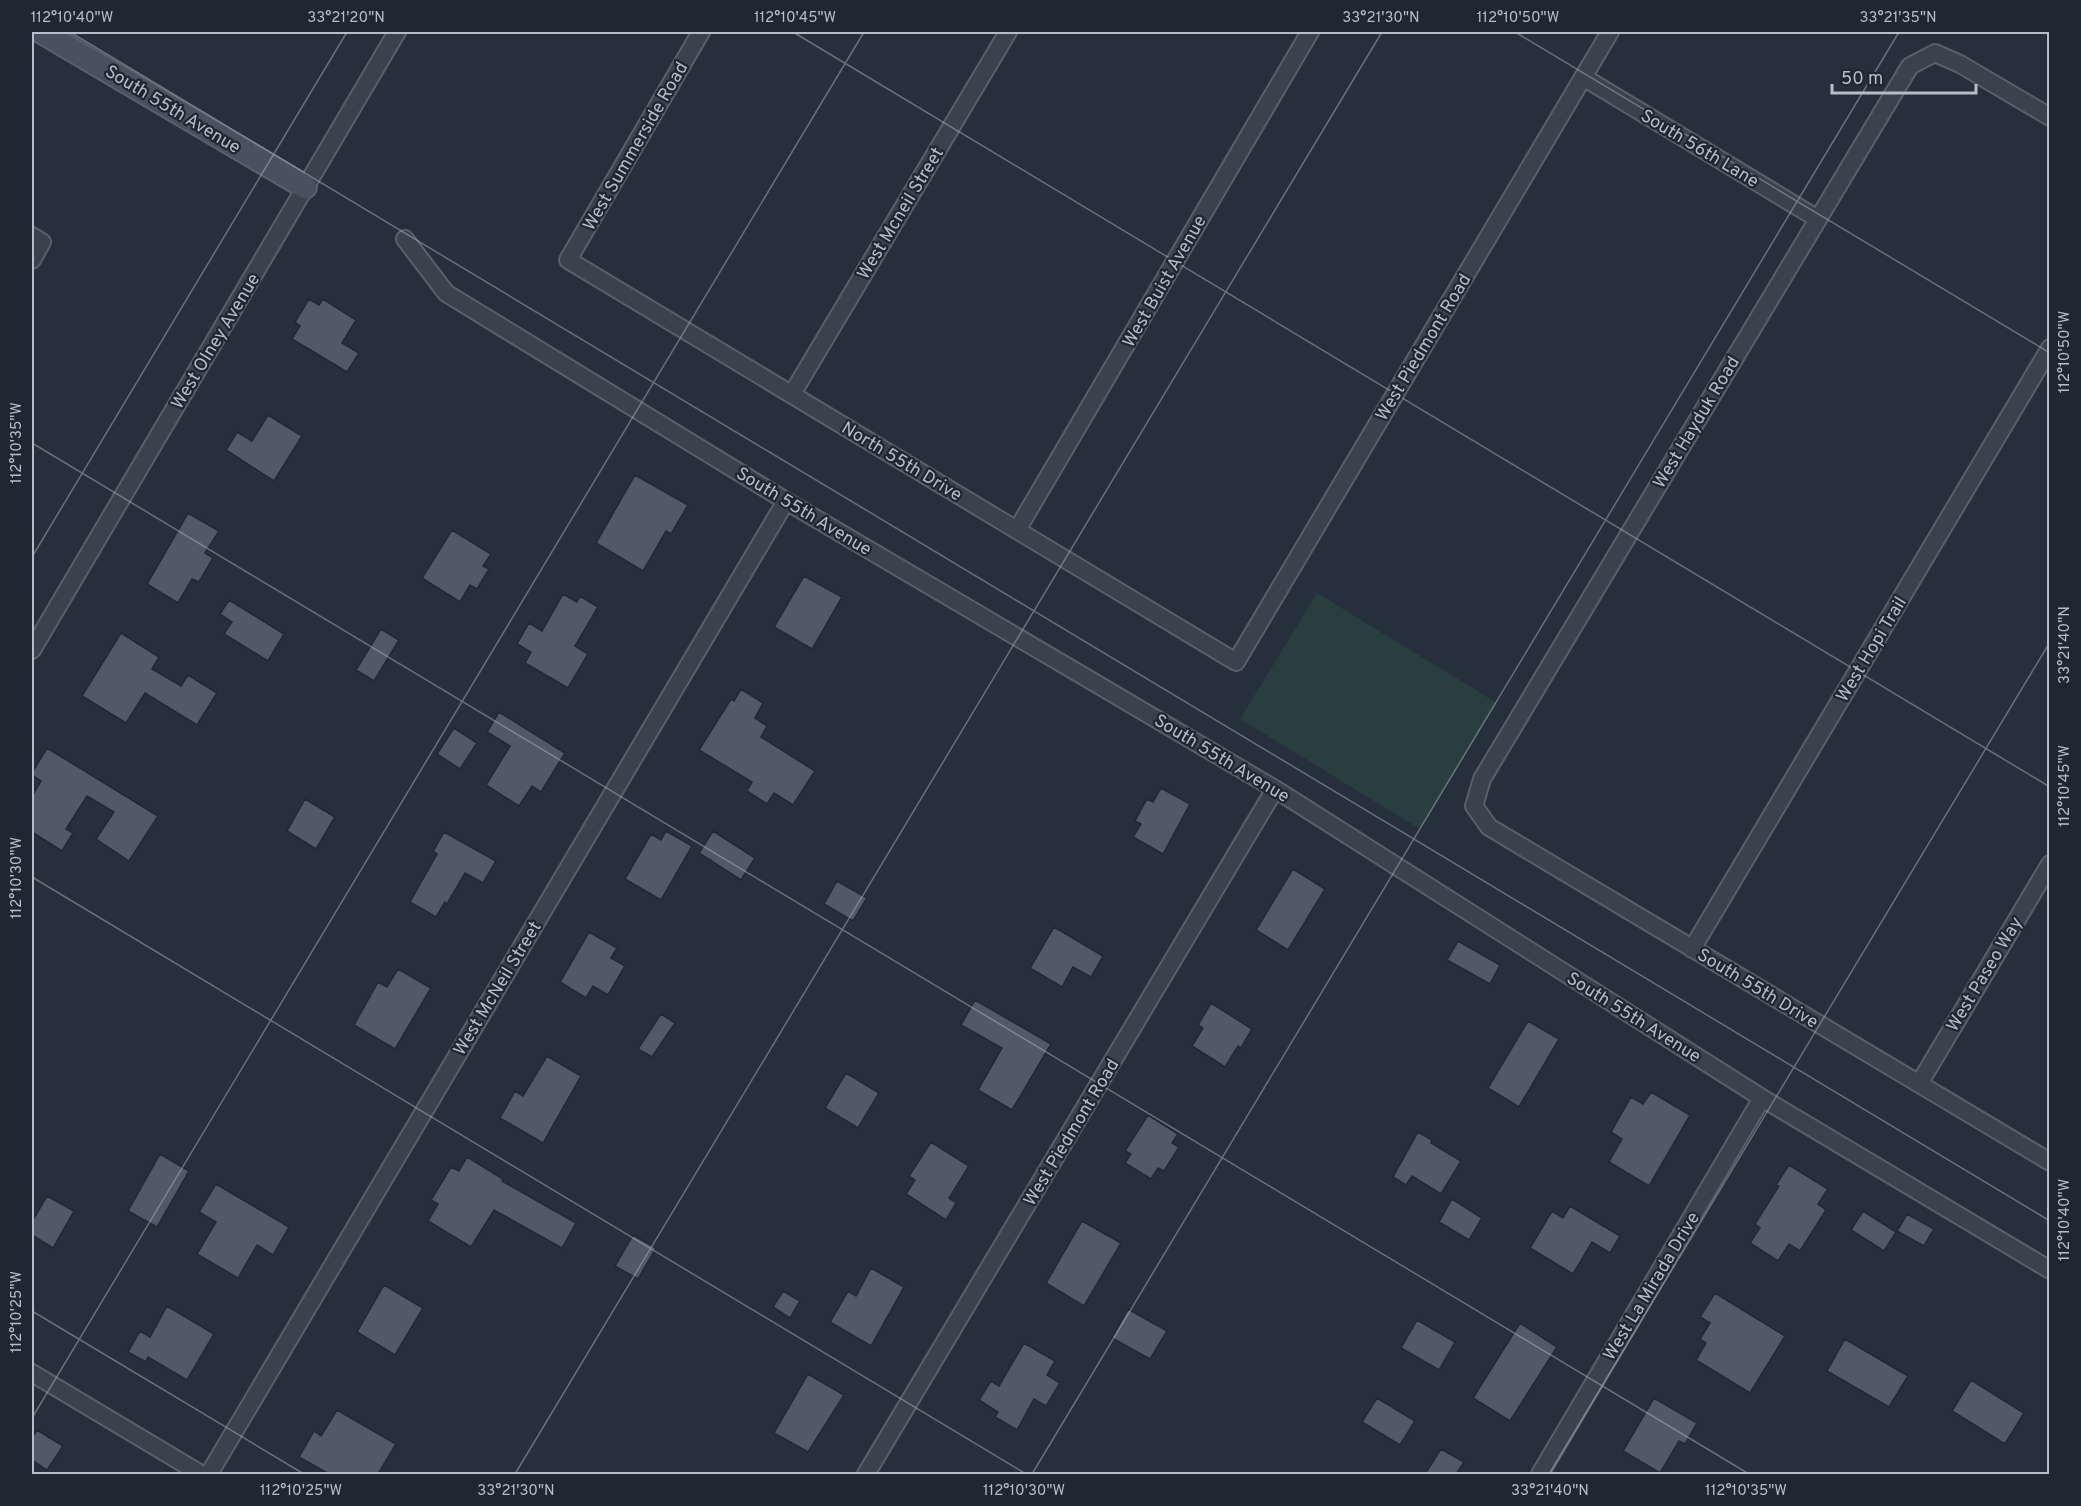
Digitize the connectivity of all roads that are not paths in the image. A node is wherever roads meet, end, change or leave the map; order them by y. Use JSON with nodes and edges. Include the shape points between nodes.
{"nodes":[{"id":1,"x":42,"y":32,"type":"edge"},
{"id":2,"x":397,"y":32,"type":"edge"},
{"id":3,"x":701,"y":32,"type":"edge"},
{"id":4,"x":1008,"y":32,"type":"edge"},
{"id":5,"x":1310,"y":32,"type":"edge"},
{"id":6,"x":1610,"y":32,"type":"edge"},
{"id":7,"x":1583,"y":77,"type":"junction"},
{"id":8,"x":2049,"y":117,"type":"edge"},
{"id":9,"x":304,"y":187,"type":"junction"},
{"id":10,"x":1818,"y":219,"type":"junction"},
{"id":11,"x":32,"y":236,"type":"edge"},
{"id":12,"x":405,"y":239,"type":"dead end"},
{"id":13,"x":32,"y":260,"type":"edge"},
{"id":14,"x":568,"y":260,"type":"joint"},
{"id":15,"x":2049,"y":348,"type":"edge"},
{"id":16,"x":792,"y":394,"type":"junction"},
{"id":17,"x":786,"y":501,"type":"junction"},
{"id":18,"x":1017,"y":530,"type":"junction"},
{"id":19,"x":32,"y":650,"type":"edge"},
{"id":20,"x":1236,"y":662,"type":"joint"},
{"id":21,"x":1275,"y":789,"type":"junction"},
{"id":22,"x":1474,"y":806,"type":"joint"},
{"id":23,"x":2049,"y":864,"type":"edge"},
{"id":24,"x":1692,"y":949,"type":"junction"},
{"id":25,"x":1919,"y":1084,"type":"junction"},
{"id":26,"x":1762,"y":1098,"type":"junction"},
{"id":27,"x":2049,"y":1162,"type":"edge"},
{"id":28,"x":2049,"y":1270,"type":"edge"},
{"id":29,"x":32,"y":1373,"type":"edge"},
{"id":30,"x":201,"y":1474,"type":"edge"},
{"id":31,"x":209,"y":1474,"type":"edge"},
{"id":32,"x":867,"y":1474,"type":"edge"},
{"id":33,"x":1540,"y":1474,"type":"edge"}],
"edges":[{"from":1,"to":9,"type":"street","name":"South 55th Avenue"},
{"from":2,"to":9,"type":"street","name":"West Olney Avenue"},
{"from":3,"to":14,"type":"street","name":"West Summerside Road"},
{"from":4,"to":16,"type":"street","name":"West Mcneil Street"},
{"from":5,"to":18,"type":"street","name":"West Buist Avenue"},
{"from":6,"to":7,"type":"street","name":"West Piedmont Road"},
{"from":7,"to":10,"type":"street","name":"South 56th Lane"},
{"from":7,"to":20,"type":"street","name":"West Piedmont Road"},
{"from":8,"to":10,"type":"street","name":"West Hayduk Road","via":[[1935,53],[1911,66]]},
{"from":9,"to":19,"type":"street","name":"West Olney Avenue"},
{"from":10,"to":22,"type":"street","name":"West Hayduk Road","via":[[1482,779]]},
{"from":11,"to":13,"type":"street","via":[[42,242]]},
{"from":12,"to":17,"type":"street","name":"South 55th Avenue","via":[[447,293]]},
{"from":14,"to":16,"type":"street","name":"North 55th Drive"},
{"from":15,"to":24,"type":"street","name":"West Hopi Trail"},
{"from":16,"to":18,"type":"street","name":"North 55th Drive"},
{"from":17,"to":21,"type":"street","name":"South 55th Avenue"},
{"from":17,"to":31,"type":"street","name":"West McNeil Street"},
{"from":18,"to":20,"type":"street","name":"North 55th Drive"},
{"from":21,"to":26,"type":"street","name":"South 55th Avenue"},
{"from":21,"to":32,"type":"street","name":"West Piedmont Road"},
{"from":22,"to":24,"type":"street","name":"South 55th Drive","via":[[1489,827]]},
{"from":23,"to":25,"type":"street","name":"West Paseo Way"},
{"from":24,"to":25,"type":"street","name":"South 55th Drive"},
{"from":25,"to":27,"type":"street","name":"South 55th Drive"},
{"from":26,"to":28,"type":"street","name":"South 55th Avenue"},
{"from":26,"to":33,"type":"street","name":"West La Mirada Drive"},
{"from":29,"to":30,"type":"street"}]}
